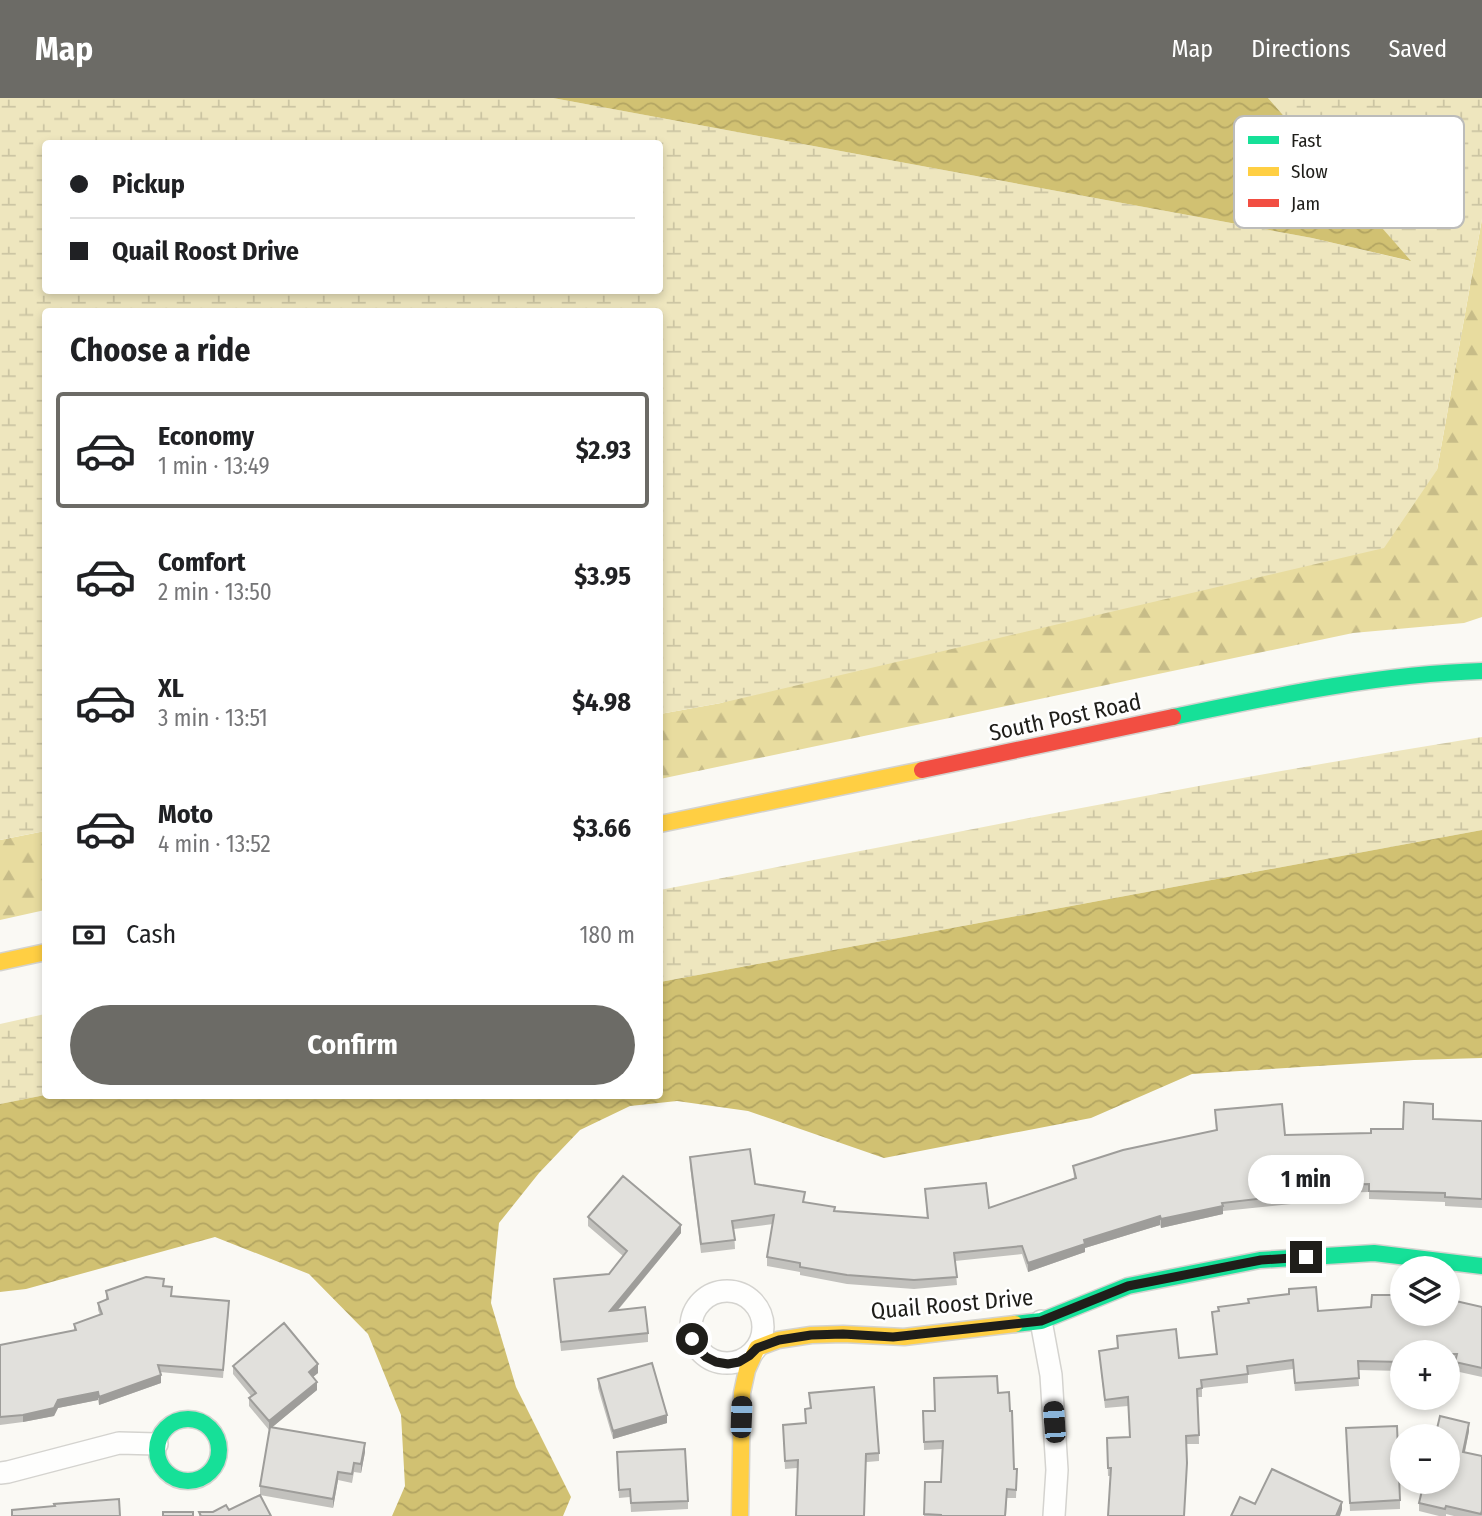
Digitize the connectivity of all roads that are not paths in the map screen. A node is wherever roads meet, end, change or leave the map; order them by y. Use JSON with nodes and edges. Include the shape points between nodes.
{"nodes":[{"id":1,"x":1482,"y":671,"type":"edge"},
{"id":2,"x":663,"y":823,"type":"edge"},
{"id":3,"x":42,"y":953,"type":"edge"},
{"id":4,"x":0,"y":962,"type":"edge"},
{"id":5,"x":1482,"y":1266,"type":"edge"},
{"id":6,"x":1041,"y":1321,"type":"junction"},
{"id":7,"x":157,"y":1444,"type":"junction"},
{"id":8,"x":0,"y":1473,"type":"edge"},
{"id":9,"x":740,"y":1516,"type":"edge"},
{"id":10,"x":1054,"y":1516,"type":"edge"}],
"edges":[{"from":1,"to":2,"type":"street","name":"South Post Road","via":[[1364,681]]},
{"from":3,"to":4,"type":"street"},
{"from":5,"to":6,"type":"street","name":"Quail Roost Drive","via":[[1374,1254],[1261,1260],[1128,1286]]},
{"from":6,"to":9,"type":"street","name":"Quail Roost Drive","via":[[893,1337],[811,1335],[757,1348],[742,1393]]},
{"from":6,"to":10,"type":"street","via":[[1051,1375],[1057,1470]]},
{"from":7,"to":7,"type":"street","via":[[162,1468],[183,1481],[207,1476],[219,1455],[214,1431],[194,1418],[170,1424]]},
{"from":7,"to":8,"type":"street","via":[[119,1443]]}]}
